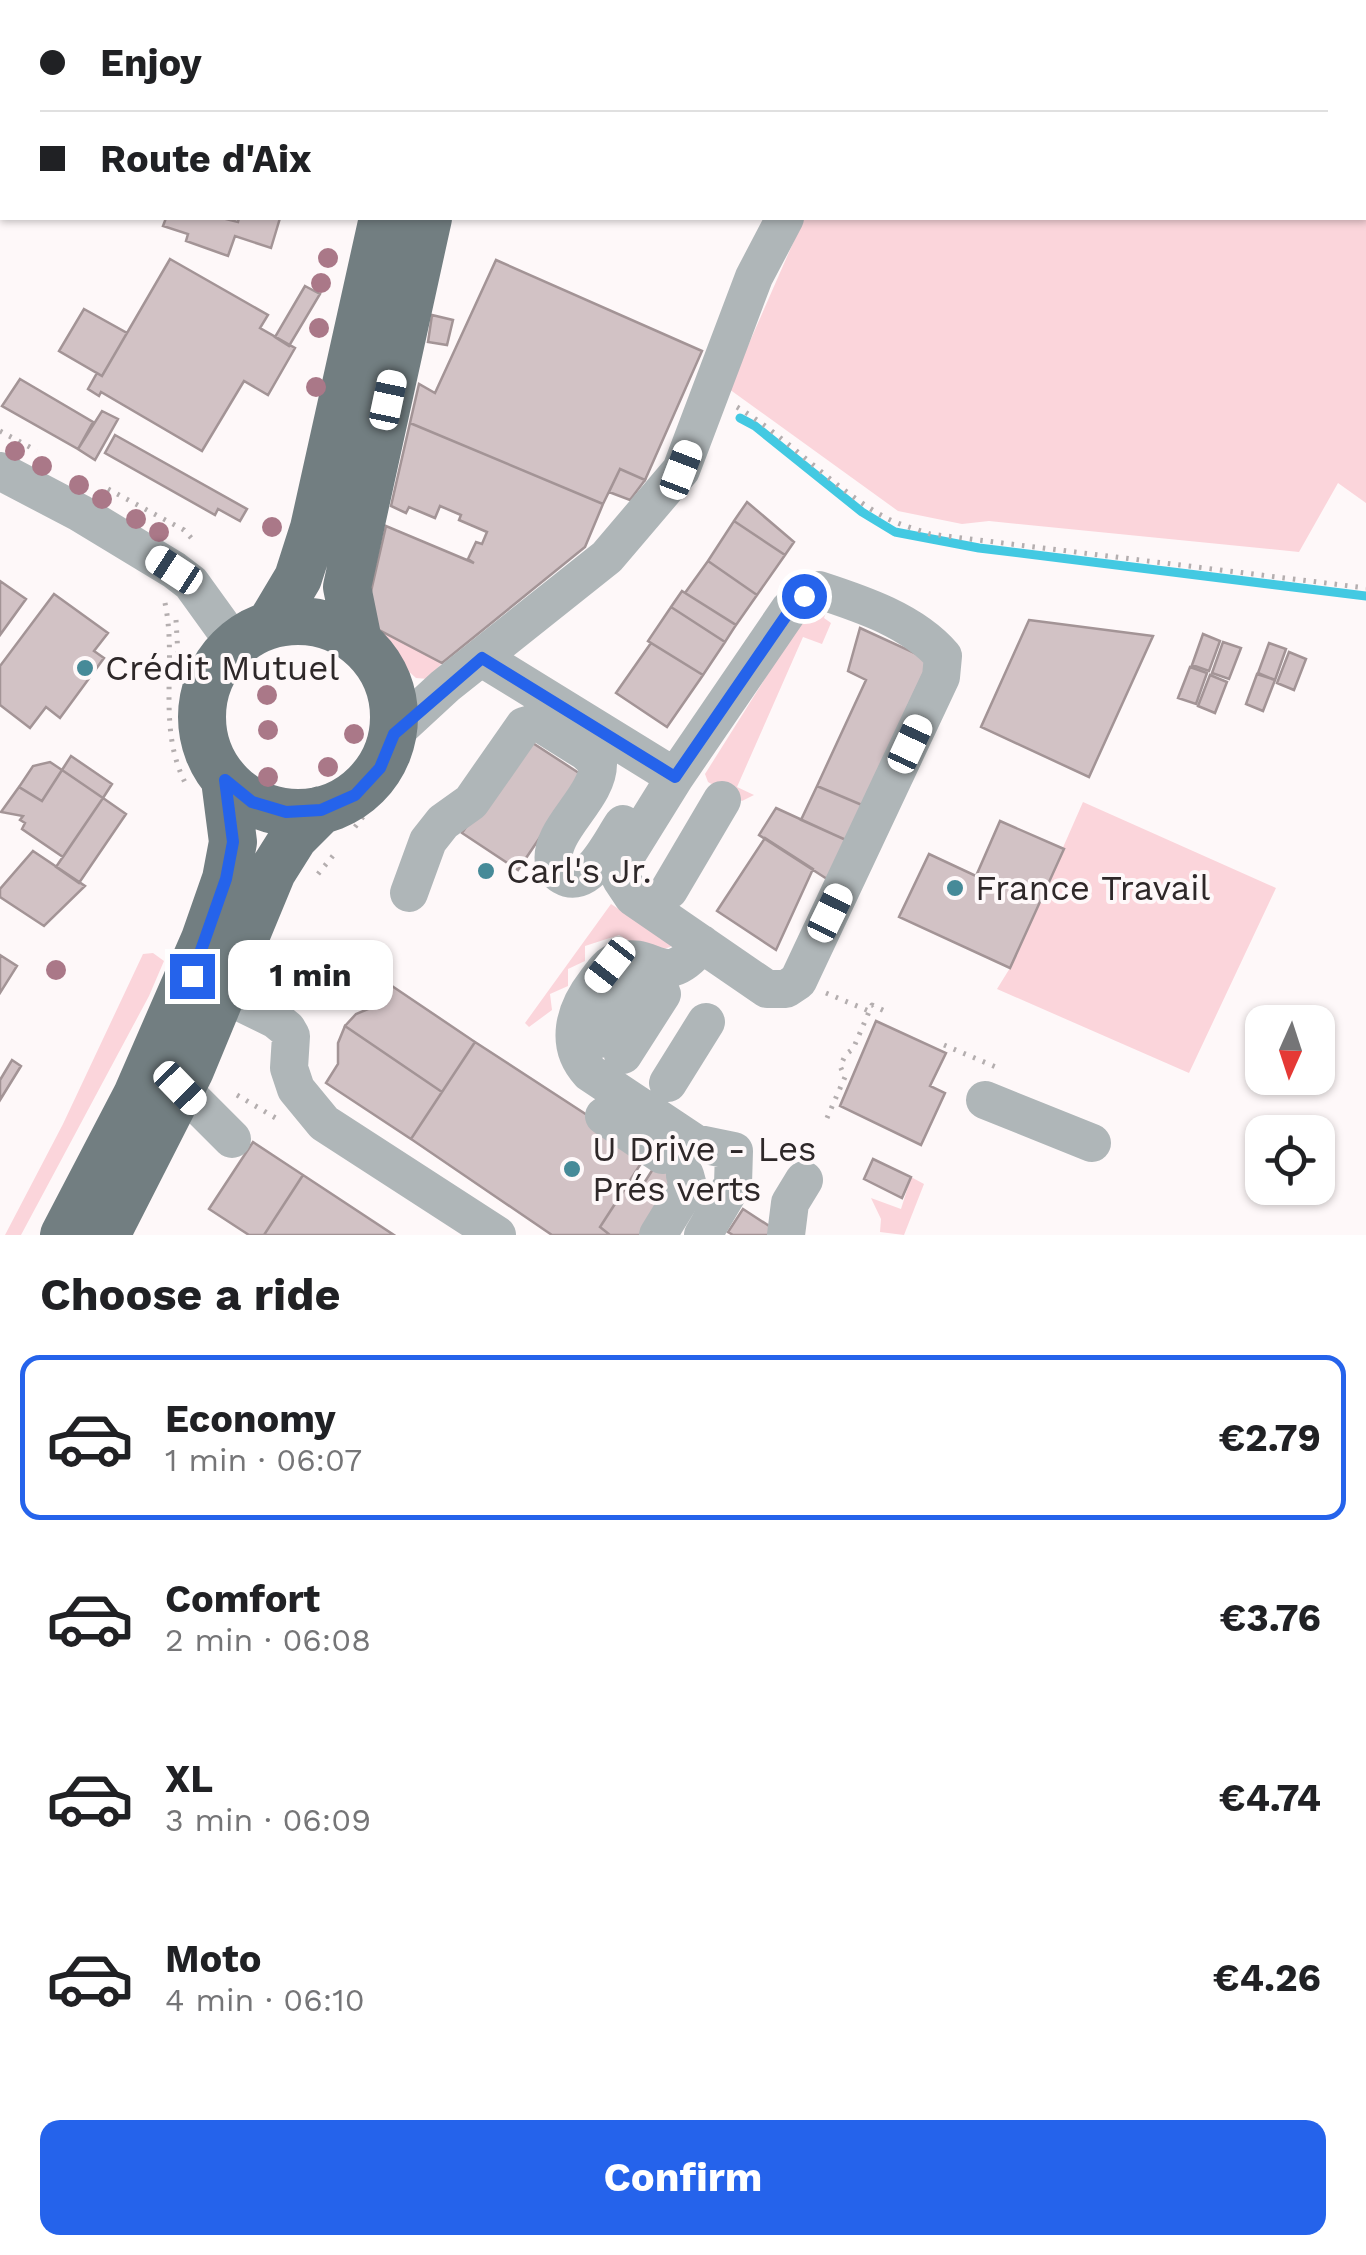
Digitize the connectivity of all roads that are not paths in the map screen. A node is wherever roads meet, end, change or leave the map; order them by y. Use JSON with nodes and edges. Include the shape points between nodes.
{"nodes":[{"id":1,"x":383,"y":220,"type":"edge"},
{"id":2,"x":428,"y":220,"type":"edge"},
{"id":3,"x":784,"y":220,"type":"edge"},
{"id":4,"x":0,"y":471,"type":"edge"},
{"id":5,"x":252,"y":634,"type":"junction"},
{"id":6,"x":358,"y":641,"type":"junction"},
{"id":7,"x":482,"y":658,"type":"junction"},
{"id":8,"x":394,"y":734,"type":"junction"},
{"id":9,"x":666,"y":772,"type":"junction"},
{"id":10,"x":207,"y":785,"type":"junction"},
{"id":11,"x":722,"y":800,"type":"dead end"},
{"id":12,"x":321,"y":810,"type":"junction"},
{"id":13,"x":669,"y":890,"type":"dead end"},
{"id":14,"x":409,"y":892,"type":"dead end"},
{"id":15,"x":702,"y":944,"type":"junction"},
{"id":16,"x":649,"y":988,"type":"dead end"},
{"id":17,"x":223,"y":994,"type":"junction"},
{"id":18,"x":706,"y":1022,"type":"dead end"},
{"id":19,"x":168,"y":1027,"type":"junction"},
{"id":20,"x":612,"y":1047,"type":"dead end"},
{"id":21,"x":668,"y":1083,"type":"dead end"},
{"id":22,"x":992,"y":1084,"type":"road end"},
{"id":23,"x":180,"y":1088,"type":"junction"},
{"id":24,"x":604,"y":1116,"type":"dead end"},
{"id":25,"x":232,"y":1139,"type":"dead end"},
{"id":26,"x":1092,"y":1142,"type":"dead end"},
{"id":27,"x":804,"y":1180,"type":"dead end"},
{"id":28,"x":44,"y":1235,"type":"edge"},
{"id":29,"x":64,"y":1235,"type":"edge"},
{"id":30,"x":106,"y":1235,"type":"edge"},
{"id":31,"x":498,"y":1235,"type":"edge"},
{"id":32,"x":658,"y":1235,"type":"edge"},
{"id":33,"x":702,"y":1235,"type":"edge"},
{"id":34,"x":786,"y":1235,"type":"edge"}],
"edges":[{"from":1,"to":5,"type":"main road","via":[[314,528],[298,578]]},
{"from":2,"to":6,"type":"main road","via":[[347,587]]},
{"from":3,"to":7,"type":"street","via":[[754,278],[681,470],[607,557]]},
{"from":4,"to":5,"type":"street","via":[[80,513],[171,580],[191,583]]},
{"from":5,"to":6,"type":"main road","via":[[301,621],[331,626]]},
{"from":5,"to":10,"type":"main road","via":[[214,669],[204,698]]},
{"from":6,"to":8,"type":"main road","via":[[388,684]]},
{"from":7,"to":8,"type":"street"},
{"from":7,"to":9,"type":"street"},
{"from":8,"to":12,"type":"main road","via":[[380,768],[355,795]]},
{"from":9,"to":14,"type":"street","via":[[587,874],[567,878],[555,868],[555,850],[597,778],[598,764],[531,722],[471,802],[428,840]]},
{"from":9,"to":15,"type":"street","via":[[621,864],[621,878],[633,897]]},
{"from":9,"to":15,"type":"street","via":[[804,596],[819,590],[849,600],[926,635],[943,656],[941,676],[798,981],[766,989]]},
{"from":10,"to":12,"type":"main road","via":[[286,812]]},
{"from":10,"to":19,"type":"main road","via":[[233,842],[192,976]]},
{"from":11,"to":13,"type":"street"},
{"from":12,"to":17,"type":"main road","via":[[272,872]]},
{"from":15,"to":33,"type":"street","via":[[676,968],[622,960],[610,965],[579,1004],[574,1036],[578,1060],[590,1073],[695,1143],[734,1151],[734,1184]]},
{"from":16,"to":20,"type":"street"},
{"from":17,"to":23,"type":"main road"},
{"from":17,"to":31,"type":"street","via":[[287,1029],[296,1089],[324,1123]]},
{"from":18,"to":21,"type":"street"},
{"from":19,"to":28,"type":"street","via":[[110,1114]]},
{"from":19,"to":29,"type":"main road"},
{"from":22,"to":26,"type":"street"},
{"from":23,"to":25,"type":"street"},
{"from":23,"to":30,"type":"main road"},
{"from":24,"to":32,"type":"street","via":[[674,1165],[688,1186]]},
{"from":27,"to":34,"type":"street","via":[[790,1203]]}]}
